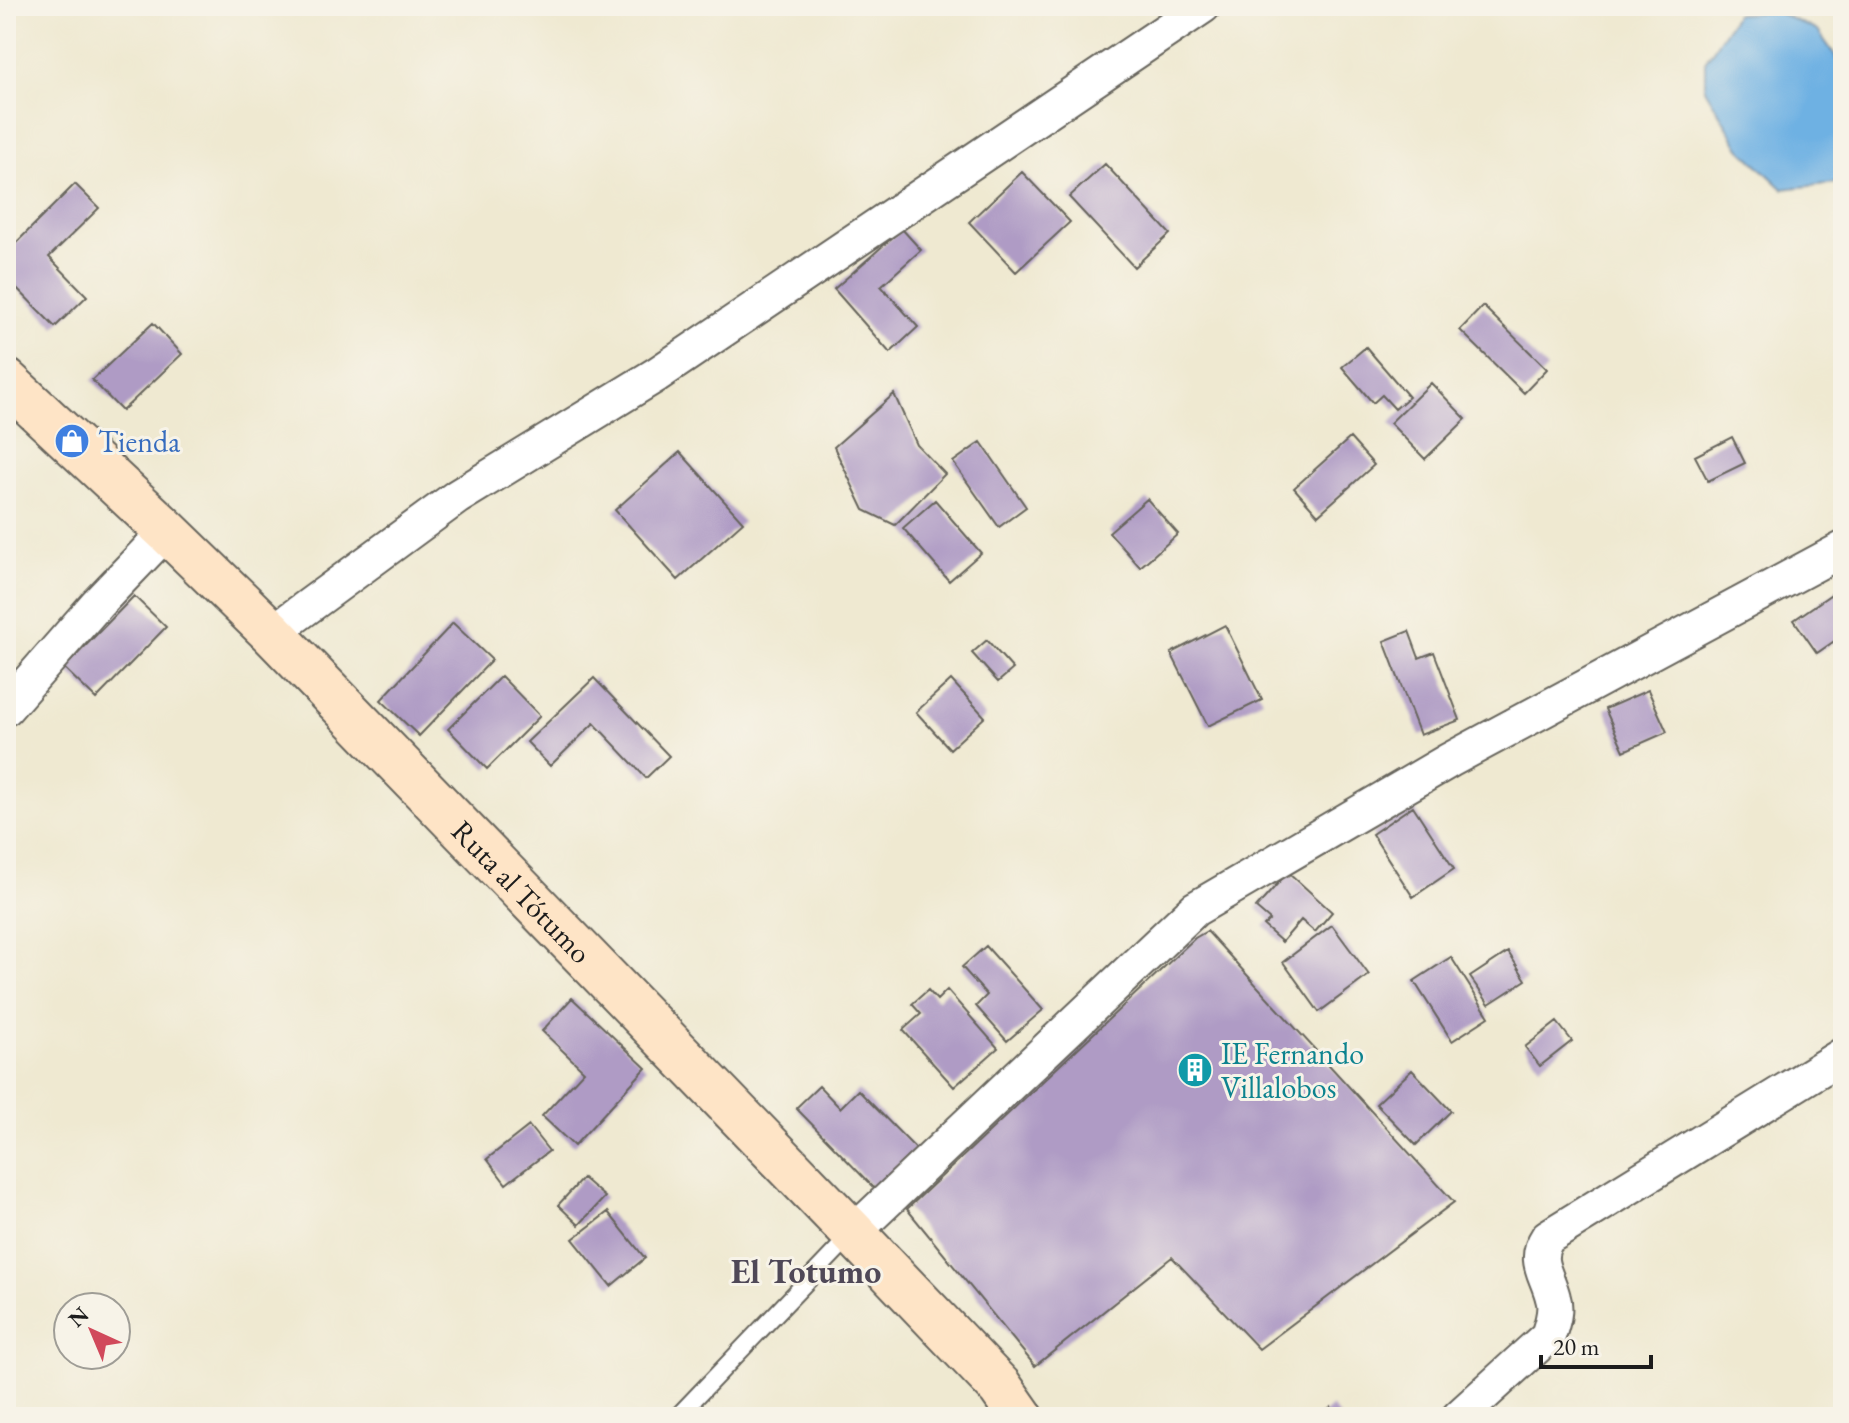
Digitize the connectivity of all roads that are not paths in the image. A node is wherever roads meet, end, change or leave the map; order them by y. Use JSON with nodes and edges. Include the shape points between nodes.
{"nodes":[{"id":1,"x":1203,"y":6,"type":"edge"},
{"id":2,"x":6,"y":381,"type":"edge"},
{"id":3,"x":167,"y":531,"type":"junction"},
{"id":4,"x":1843,"y":549,"type":"edge"},
{"id":5,"x":272,"y":633,"type":"junction"},
{"id":6,"x":6,"y":708,"type":"edge"},
{"id":7,"x":1843,"y":1055,"type":"edge"},
{"id":8,"x":853,"y":1233,"type":"junction"},
{"id":9,"x":677,"y":1417,"type":"edge"},
{"id":10,"x":1021,"y":1417,"type":"edge"},
{"id":11,"x":1459,"y":1417,"type":"edge"}],
"edges":[{"from":1,"to":5,"type":"street","via":[[656,375],[457,497]]},
{"from":2,"to":3,"type":"main road","name":"Ruta al Tótumo"},
{"from":3,"to":5,"type":"main road","name":"Ruta al Tótumo"},
{"from":3,"to":6,"type":"street"},
{"from":4,"to":8,"type":"street","via":[[1450,760],[1195,909]]},
{"from":5,"to":8,"type":"main road","name":"Ruta al Tótumo"},
{"from":7,"to":11,"type":"street","via":[[1548,1237],[1540,1249],[1554,1300],[1548,1336]]},
{"from":8,"to":9,"type":"lane"},
{"from":8,"to":10,"type":"main road","name":"Ruta al Tótumo","via":[[1000,1387]]}]}
